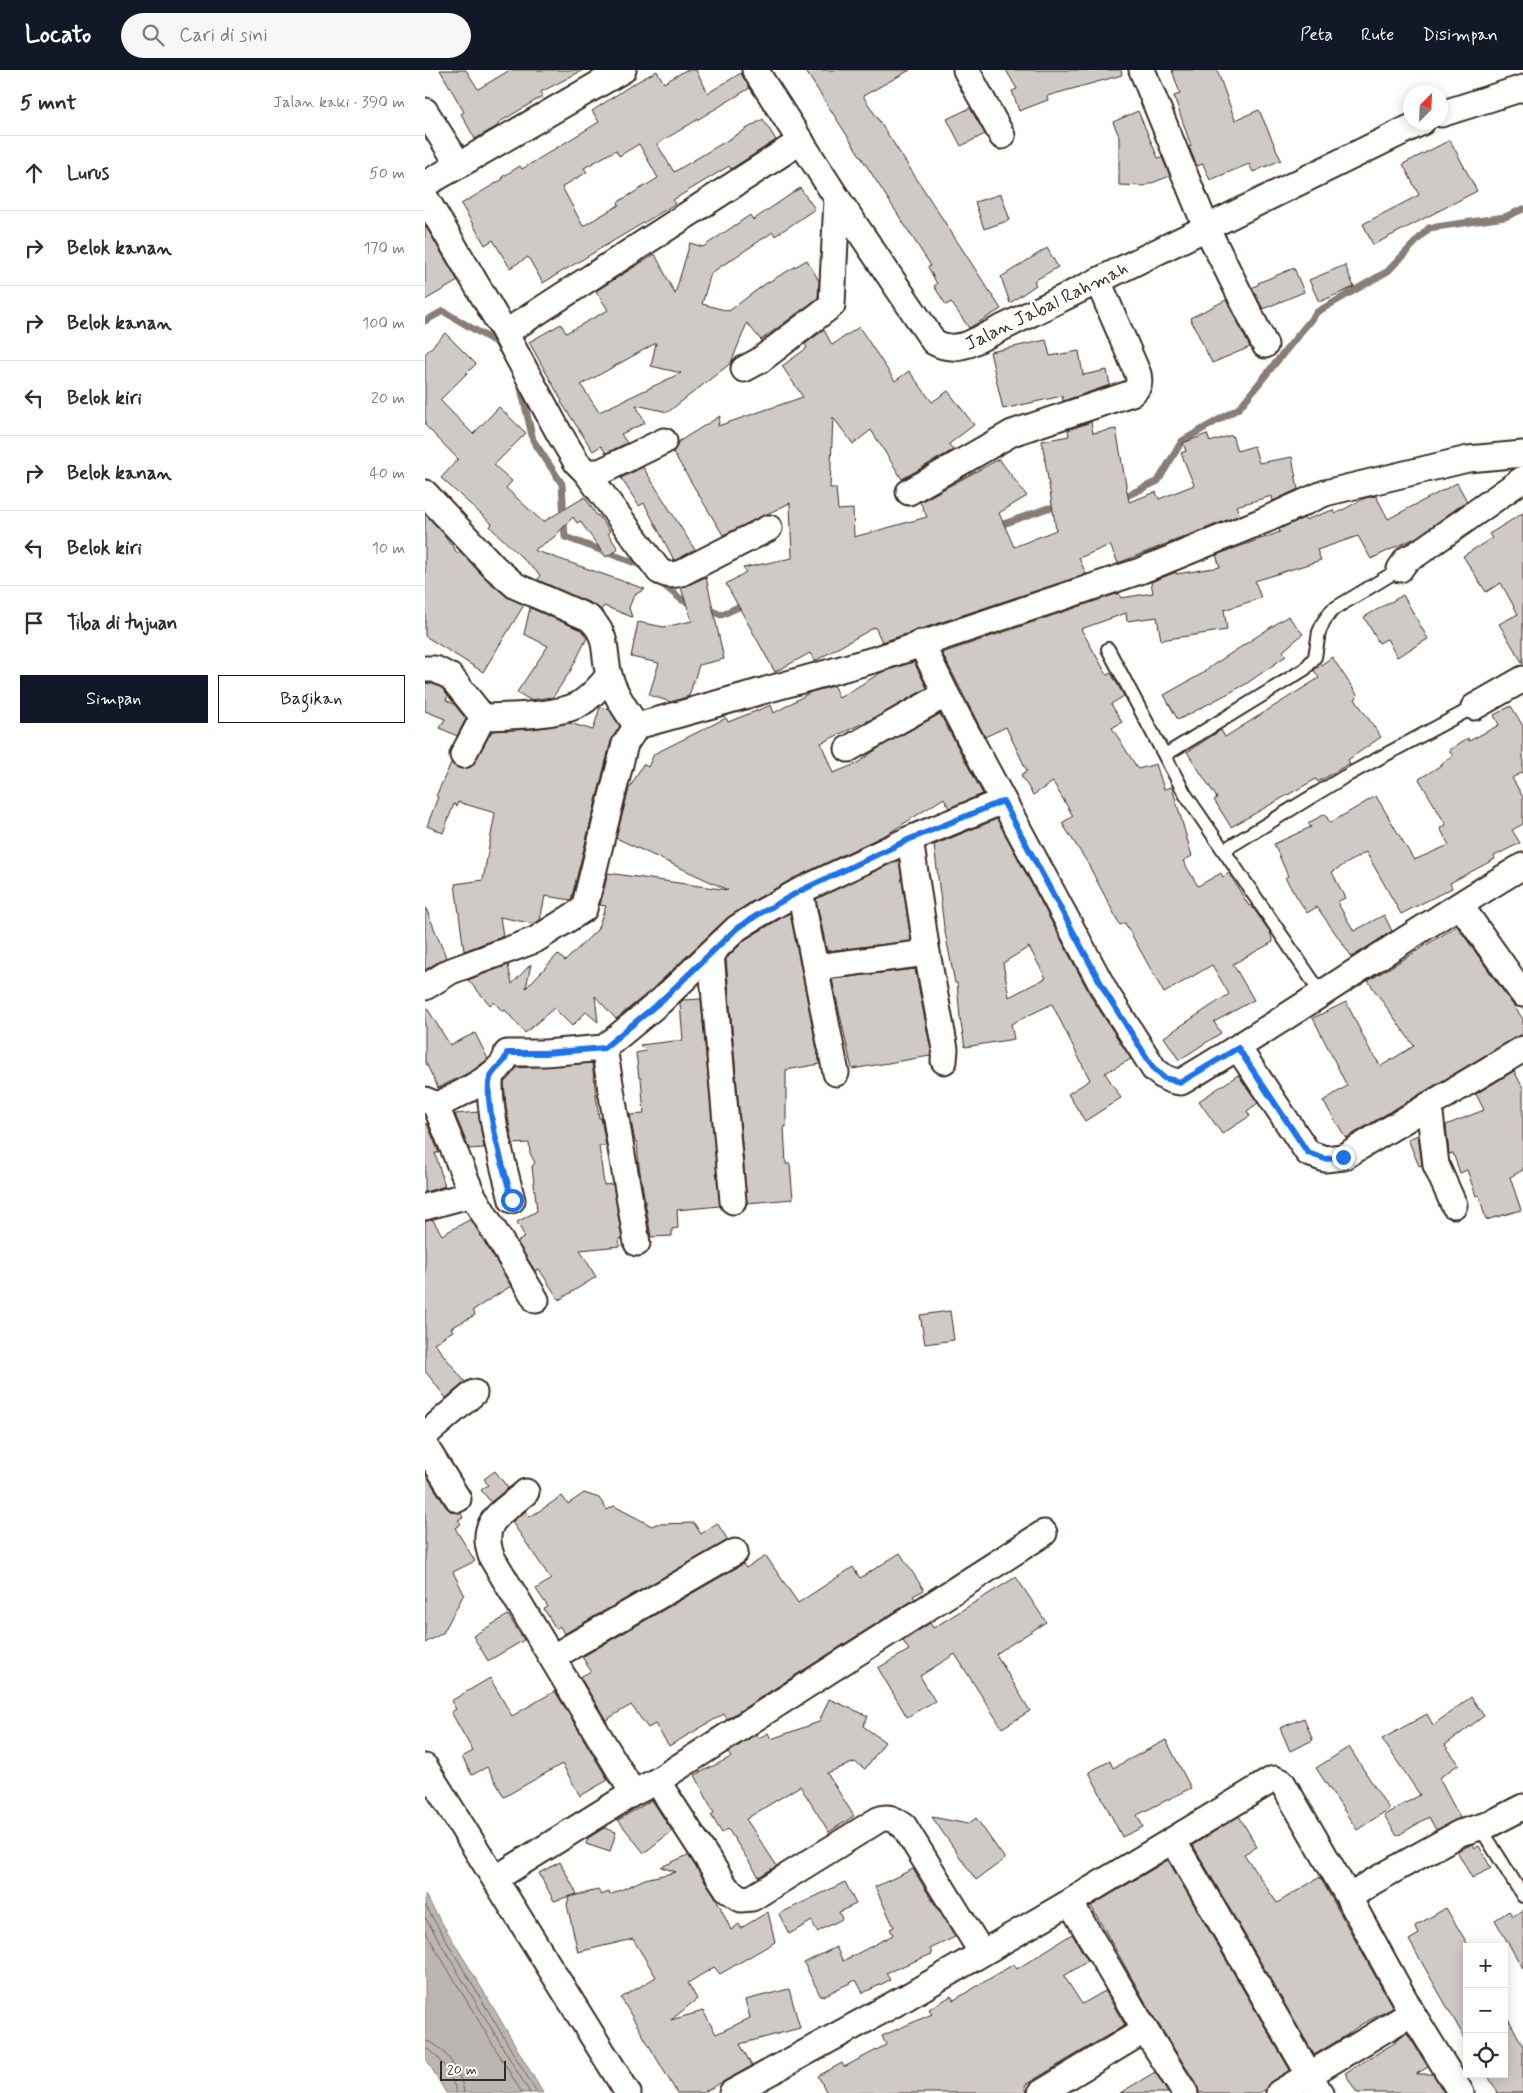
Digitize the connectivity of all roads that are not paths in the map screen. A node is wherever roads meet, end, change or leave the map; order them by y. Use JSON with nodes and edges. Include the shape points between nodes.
{"nodes":[{"id":1,"x":623,"y":70,"type":"edge"},
{"id":2,"x":755,"y":70,"type":"edge"},
{"id":3,"x":966,"y":70,"type":"edge"},
{"id":4,"x":1141,"y":70,"type":"edge"},
{"id":5,"x":1523,"y":88,"type":"edge"},
{"id":6,"x":425,"y":111,"type":"edge"},
{"id":7,"x":1448,"y":112,"type":"edge"},
{"id":8,"x":1406,"y":130,"type":"edge"},
{"id":9,"x":1002,"y":136,"type":"dead end"},
{"id":10,"x":801,"y":141,"type":"junction"},
{"id":11,"x":459,"y":165,"type":"junction"},
{"id":12,"x":425,"y":184,"type":"edge"},
{"id":13,"x":425,"y":197,"type":"edge"},
{"id":14,"x":837,"y":198,"type":"junction"},
{"id":15,"x":1207,"y":227,"type":"junction"},
{"id":16,"x":1098,"y":281,"type":"junction"},
{"id":17,"x":505,"y":332,"type":"junction"},
{"id":18,"x":1265,"y":345,"type":"dead end"},
{"id":19,"x":744,"y":369,"type":"dead end"},
{"id":20,"x":663,"y":441,"type":"dead end"},
{"id":21,"x":1523,"y":454,"type":"edge"},
{"id":22,"x":586,"y":472,"type":"junction"},
{"id":23,"x":1523,"y":479,"type":"edge"},
{"id":24,"x":909,"y":492,"type":"dead end"},
{"id":25,"x":425,"y":493,"type":"edge"},
{"id":26,"x":769,"y":528,"type":"dead end"},
{"id":27,"x":1399,"y":569,"type":"joint"},
{"id":28,"x":921,"y":643,"type":"junction"},
{"id":29,"x":1108,"y":649,"type":"dead end"},
{"id":30,"x":425,"y":669,"type":"edge"},
{"id":31,"x":609,"y":676,"type":"junction"},
{"id":32,"x":1523,"y":679,"type":"edge"},
{"id":33,"x":946,"y":694,"type":"junction"},
{"id":34,"x":1474,"y":707,"type":"joint"},
{"id":35,"x":483,"y":717,"type":"junction"},
{"id":36,"x":637,"y":726,"type":"junction"},
{"id":37,"x":848,"y":749,"type":"dead end"},
{"id":38,"x":463,"y":755,"type":"dead end"},
{"id":39,"x":1165,"y":755,"type":"junction"},
{"id":40,"x":1003,"y":801,"type":"junction"},
{"id":41,"x":910,"y":839,"type":"junction"},
{"id":42,"x":1224,"y":850,"type":"junction"},
{"id":43,"x":1523,"y":866,"type":"edge"},
{"id":44,"x":800,"y":891,"type":"junction"},
{"id":45,"x":1460,"y":905,"type":"junction"},
{"id":46,"x":927,"y":953,"type":"junction"},
{"id":47,"x":711,"y":954,"type":"junction"},
{"id":48,"x":816,"y":967,"type":"junction"},
{"id":49,"x":425,"y":987,"type":"edge"},
{"id":50,"x":1321,"y":993,"type":"junction"},
{"id":51,"x":1523,"y":994,"type":"edge"},
{"id":52,"x":604,"y":1048,"type":"junction"},
{"id":53,"x":1238,"y":1048,"type":"junction"},
{"id":54,"x":1519,"y":1059,"type":"edge"},
{"id":55,"x":944,"y":1061,"type":"dead end"},
{"id":56,"x":836,"y":1072,"type":"dead end"},
{"id":57,"x":490,"y":1076,"type":"junction"},
{"id":58,"x":430,"y":1102,"type":"edge"},
{"id":59,"x":1429,"y":1105,"type":"junction"},
{"id":60,"x":472,"y":1194,"type":"junction"},
{"id":61,"x":512,"y":1200,"type":"dead end"},
{"id":62,"x":733,"y":1201,"type":"dead end"},
{"id":63,"x":1454,"y":1205,"type":"dead end"},
{"id":64,"x":425,"y":1207,"type":"edge"},
{"id":65,"x":637,"y":1243,"type":"dead end"},
{"id":66,"x":536,"y":1300,"type":"dead end"},
{"id":67,"x":474,"y":1393,"type":"dead end"},
{"id":68,"x":425,"y":1435,"type":"edge"},
{"id":69,"x":425,"y":1446,"type":"edge"},
{"id":70,"x":526,"y":1492,"type":"dead end"},
{"id":71,"x":458,"y":1499,"type":"dead end"},
{"id":72,"x":1044,"y":1532,"type":"dead end"},
{"id":73,"x":735,"y":1552,"type":"dead end"},
{"id":74,"x":553,"y":1657,"type":"junction"},
{"id":75,"x":425,"y":1767,"type":"edge"},
{"id":76,"x":657,"y":1781,"type":"junction"},
{"id":77,"x":633,"y":1794,"type":"junction"},
{"id":78,"x":1523,"y":1807,"type":"edge"},
{"id":79,"x":1480,"y":1827,"type":"junction"},
{"id":80,"x":1173,"y":1840,"type":"junction"},
{"id":81,"x":495,"y":1879,"type":"junction"},
{"id":82,"x":1523,"y":1896,"type":"edge"},
{"id":83,"x":1349,"y":1898,"type":"junction"},
{"id":84,"x":1070,"y":1902,"type":"junction"},
{"id":85,"x":982,"y":1953,"type":"junction"},
{"id":86,"x":1412,"y":2013,"type":"junction"},
{"id":87,"x":1145,"y":2030,"type":"junction"},
{"id":88,"x":1314,"y":2084,"type":"edge"},
{"id":89,"x":628,"y":2093,"type":"edge"},
{"id":90,"x":732,"y":2093,"type":"edge"},
{"id":91,"x":1041,"y":2093,"type":"edge"},
{"id":92,"x":1185,"y":2093,"type":"edge"},
{"id":93,"x":1279,"y":2093,"type":"edge"},
{"id":94,"x":1461,"y":2093,"type":"edge"}],
"edges":[{"from":1,"to":11,"type":"street"},
{"from":2,"to":10,"type":"street","name":"Jalan Jabal Rahmah"},
{"from":3,"to":9,"type":"street"},
{"from":4,"to":15,"type":"street"},
{"from":5,"to":7,"type":"street"},
{"from":6,"to":11,"type":"street"},
{"from":8,"to":15,"type":"street","name":"Jalan Jabal Rahmah"},
{"from":10,"to":14,"type":"street","name":"Jalan Jabal Rahmah"},
{"from":10,"to":17,"type":"street"},
{"from":11,"to":12,"type":"street"},
{"from":13,"to":17,"type":"street"},
{"from":14,"to":16,"type":"street","name":"Jalan Jabal Rahmah","via":[[935,342],[942,347],[969,344]]},
{"from":14,"to":19,"type":"street","via":[[832,305]]},
{"from":15,"to":16,"type":"street","name":"Jalan Jabal Rahmah"},
{"from":15,"to":18,"type":"street"},
{"from":16,"to":24,"type":"street","via":[[1140,382],[1137,388],[1132,393],[1012,433]]},
{"from":17,"to":22,"type":"street","via":[[559,433]]},
{"from":20,"to":22,"type":"street","via":[[600,472]]},
{"from":21,"to":28,"type":"street","via":[[1468,459],[1325,493],[1140,571]]},
{"from":22,"to":26,"type":"street","via":[[659,571],[667,575],[681,573]]},
{"from":23,"to":27,"type":"street","via":[[1407,559]]},
{"from":25,"to":31,"type":"street","via":[[516,586],[589,618],[597,625],[603,636]]},
{"from":27,"to":39,"type":"lane","via":[[1332,610],[1319,632],[1315,657],[1305,669]]},
{"from":28,"to":33,"type":"street"},
{"from":28,"to":36,"type":"street","via":[[877,659]]},
{"from":29,"to":39,"type":"lane"},
{"from":30,"to":35,"type":"street","via":[[435,669],[451,677]]},
{"from":31,"to":35,"type":"street","via":[[593,694],[577,705],[521,716]]},
{"from":31,"to":36,"type":"street"},
{"from":32,"to":34,"type":"street"},
{"from":33,"to":37,"type":"street"},
{"from":33,"to":40,"type":"street"},
{"from":34,"to":42,"type":"lane","via":[[1344,776]]},
{"from":35,"to":38,"type":"street"},
{"from":36,"to":49,"type":"street","via":[[625,744],[585,910],[535,940],[451,971]]},
{"from":39,"to":42,"type":"lane","via":[[1185,794]]},
{"from":40,"to":41,"type":"street"},
{"from":40,"to":53,"type":"street","via":[[1106,993],[1154,1069],[1164,1078],[1181,1082]]},
{"from":41,"to":44,"type":"street"},
{"from":41,"to":46,"type":"street"},
{"from":42,"to":50,"type":"lane"},
{"from":43,"to":45,"type":"street"},
{"from":44,"to":47,"type":"street","via":[[737,928]]},
{"from":44,"to":48,"type":"street"},
{"from":45,"to":50,"type":"street"},
{"from":45,"to":51,"type":"street"},
{"from":46,"to":48,"type":"street"},
{"from":46,"to":55,"type":"street","via":[[945,1044]]},
{"from":47,"to":52,"type":"street"},
{"from":47,"to":62,"type":"street"},
{"from":48,"to":56,"type":"street"},
{"from":50,"to":53,"type":"street"},
{"from":52,"to":57,"type":"street","via":[[507,1053],[505,1060]]},
{"from":52,"to":65,"type":"street"},
{"from":53,"to":59,"type":"street","via":[[1308,1153],[1325,1159],[1343,1157]]},
{"from":54,"to":59,"type":"street"},
{"from":57,"to":58,"type":"street","via":[[440,1104]]},
{"from":57,"to":61,"type":"street","via":[[489,1093],[495,1130]]},
{"from":58,"to":60,"type":"street"},
{"from":59,"to":63,"type":"street","via":[[1436,1165]]},
{"from":60,"to":64,"type":"street"},
{"from":60,"to":66,"type":"street"},
{"from":67,"to":68,"type":"street"},
{"from":69,"to":71,"type":"street"},
{"from":70,"to":74,"type":"street","via":[[488,1527],[488,1547]]},
{"from":72,"to":76,"type":"street"},
{"from":73,"to":74,"type":"street"},
{"from":74,"to":77,"type":"street"},
{"from":75,"to":81,"type":"street"},
{"from":76,"to":77,"type":"street"},
{"from":76,"to":85,"type":"street","via":[[727,1889],[741,1899],[752,1898],[878,1820],[894,1819],[904,1826]]},
{"from":77,"to":81,"type":"street"},
{"from":78,"to":79,"type":"street"},
{"from":79,"to":82,"type":"lane"},
{"from":79,"to":83,"type":"street","via":[[1460,1833]]},
{"from":80,"to":83,"type":"street","via":[[1270,1781],[1277,1780],[1285,1785]]},
{"from":80,"to":84,"type":"street"},
{"from":80,"to":88,"type":"street"},
{"from":81,"to":89,"type":"street"},
{"from":83,"to":86,"type":"street"},
{"from":84,"to":85,"type":"street"},
{"from":84,"to":87,"type":"street"},
{"from":85,"to":90,"type":"street"},
{"from":86,"to":88,"type":"street"},
{"from":86,"to":94,"type":"street"},
{"from":87,"to":91,"type":"street"},
{"from":87,"to":92,"type":"street"},
{"from":88,"to":93,"type":"street"}]}
